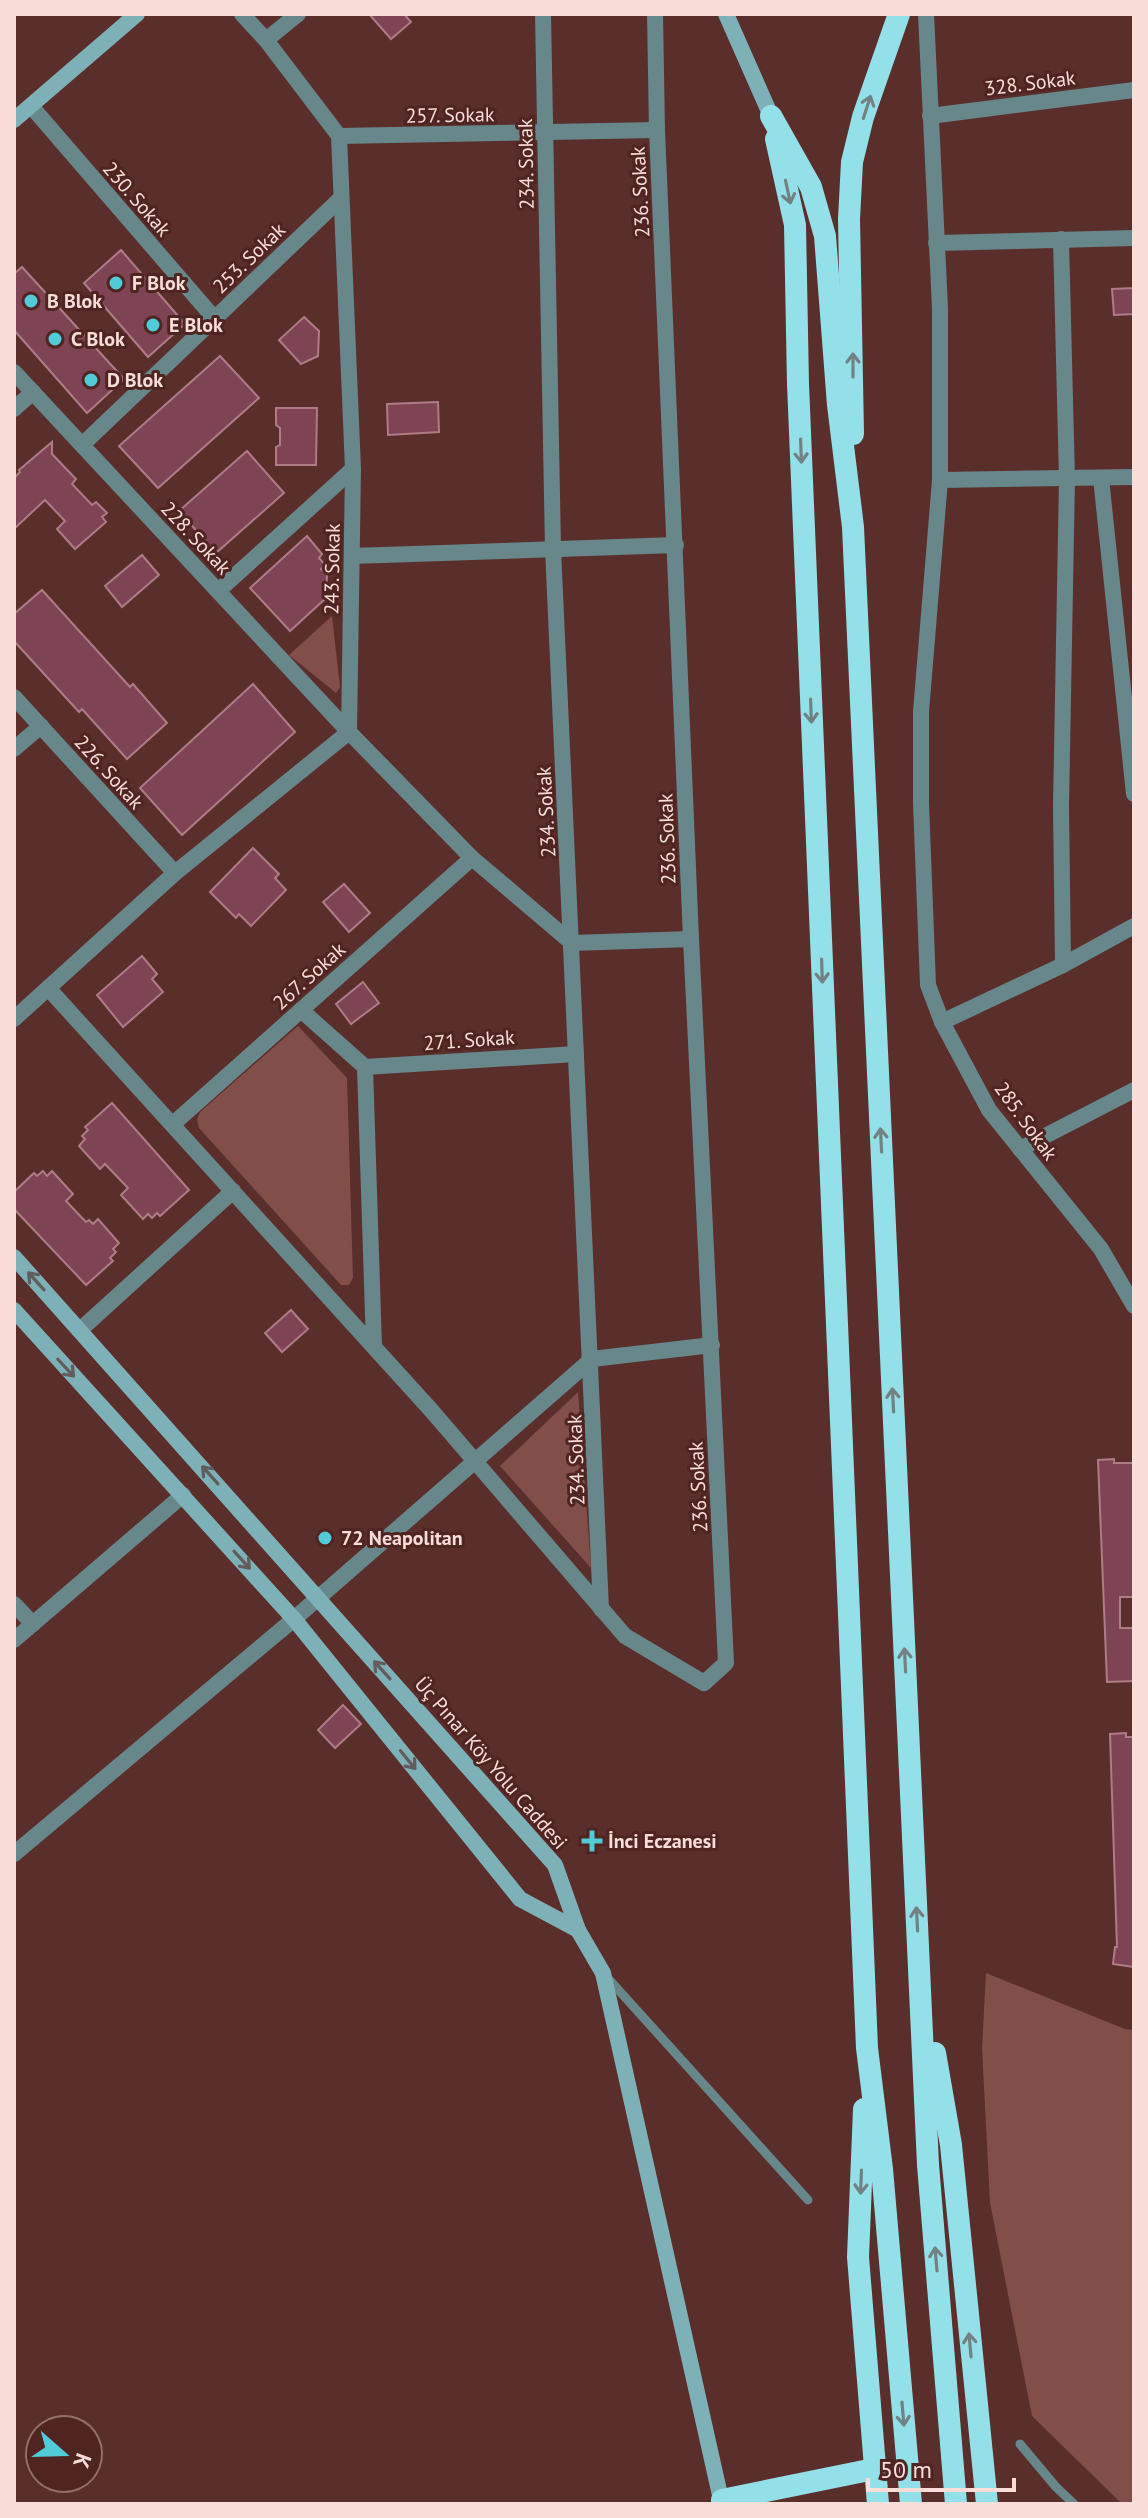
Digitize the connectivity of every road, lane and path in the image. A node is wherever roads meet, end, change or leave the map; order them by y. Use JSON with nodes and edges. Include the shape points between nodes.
{"nodes":[{"id":1,"x":137,"y":14,"type":"edge"},
{"id":2,"x":242,"y":14,"type":"edge"},
{"id":3,"x":298,"y":14,"type":"edge"},
{"id":4,"x":543,"y":14,"type":"edge"},
{"id":5,"x":655,"y":14,"type":"edge"},
{"id":6,"x":726,"y":14,"type":"edge"},
{"id":7,"x":899,"y":14,"type":"edge"},
{"id":8,"x":926,"y":14,"type":"edge"},
{"id":9,"x":266,"y":40,"type":"junction"},
{"id":10,"x":1134,"y":90,"type":"edge"},
{"id":11,"x":31,"y":106,"type":"junction"},
{"id":12,"x":771,"y":116,"type":"junction"},
{"id":13,"x":930,"y":116,"type":"junction"},
{"id":14,"x":14,"y":120,"type":"edge"},
{"id":15,"x":657,"y":130,"type":"junction"},
{"id":16,"x":545,"y":134,"type":"junction"},
{"id":17,"x":339,"y":136,"type":"junction"},
{"id":18,"x":340,"y":199,"type":"junction"},
{"id":19,"x":1134,"y":238,"type":"edge"},
{"id":20,"x":1061,"y":239,"type":"junction"},
{"id":21,"x":936,"y":243,"type":"junction"},
{"id":22,"x":214,"y":318,"type":"junction"},
{"id":23,"x":14,"y":372,"type":"edge"},
{"id":24,"x":33,"y":392,"type":"junction"},
{"id":25,"x":14,"y":409,"type":"edge"},
{"id":26,"x":82,"y":445,"type":"junction"},
{"id":27,"x":353,"y":469,"type":"junction"},
{"id":28,"x":1134,"y":477,"type":"edge"},
{"id":29,"x":1101,"y":478,"type":"junction"},
{"id":30,"x":1067,"y":479,"type":"junction"},
{"id":31,"x":940,"y":480,"type":"junction"},
{"id":32,"x":853,"y":527,"type":"junction"},
{"id":33,"x":676,"y":545,"type":"junction"},
{"id":34,"x":553,"y":549,"type":"junction"},
{"id":35,"x":353,"y":556,"type":"junction"},
{"id":36,"x":218,"y":591,"type":"junction"},
{"id":37,"x":14,"y":697,"type":"edge"},
{"id":38,"x":41,"y":726,"type":"junction"},
{"id":39,"x":349,"y":732,"type":"junction"},
{"id":40,"x":14,"y":749,"type":"edge"},
{"id":41,"x":1131,"y":750,"type":"edge"},
{"id":42,"x":1134,"y":794,"type":"edge"},
{"id":43,"x":472,"y":858,"type":"junction"},
{"id":44,"x":175,"y":873,"type":"junction"},
{"id":45,"x":1134,"y":926,"type":"edge"},
{"id":46,"x":691,"y":939,"type":"junction"},
{"id":47,"x":572,"y":943,"type":"junction"},
{"id":48,"x":1063,"y":965,"type":"junction"},
{"id":49,"x":48,"y":988,"type":"junction"},
{"id":50,"x":301,"y":1010,"type":"junction"},
{"id":51,"x":14,"y":1019,"type":"edge"},
{"id":52,"x":942,"y":1022,"type":"junction"},
{"id":53,"x":576,"y":1054,"type":"junction"},
{"id":54,"x":365,"y":1067,"type":"junction"},
{"id":55,"x":1134,"y":1090,"type":"edge"},
{"id":56,"x":173,"y":1124,"type":"junction"},
{"id":57,"x":1020,"y":1149,"type":"junction"},
{"id":58,"x":233,"y":1191,"type":"junction"},
{"id":59,"x":14,"y":1257,"type":"edge"},
{"id":60,"x":1134,"y":1306,"type":"edge"},
{"id":61,"x":14,"y":1310,"type":"edge"},
{"id":62,"x":80,"y":1330,"type":"junction"},
{"id":63,"x":712,"y":1345,"type":"junction"},
{"id":64,"x":374,"y":1346,"type":"junction"},
{"id":65,"x":592,"y":1359,"type":"junction"},
{"id":66,"x":476,"y":1462,"type":"junction"},
{"id":67,"x":183,"y":1495,"type":"junction"},
{"id":68,"x":319,"y":1598,"type":"junction"},
{"id":69,"x":14,"y":1604,"type":"edge"},
{"id":70,"x":601,"y":1609,"type":"junction"},
{"id":71,"x":294,"y":1619,"type":"junction"},
{"id":72,"x":33,"y":1624,"type":"junction"},
{"id":73,"x":14,"y":1640,"type":"edge"},
{"id":74,"x":14,"y":1854,"type":"edge"},
{"id":75,"x":578,"y":1930,"type":"junction"},
{"id":76,"x":919,"y":1965,"type":"junction"},
{"id":77,"x":603,"y":1973,"type":"junction"},
{"id":78,"x":867,"y":2048,"type":"junction"},
{"id":79,"x":808,"y":2200,"type":"dead end"},
{"id":80,"x":1020,"y":2444,"type":"dead end"},
{"id":81,"x":874,"y":2469,"type":"junction"},
{"id":82,"x":722,"y":2502,"type":"edge"},
{"id":83,"x":878,"y":2504,"type":"edge"},
{"id":84,"x":911,"y":2504,"type":"edge"},
{"id":85,"x":956,"y":2504,"type":"edge"},
{"id":86,"x":987,"y":2504,"type":"edge"},
{"id":87,"x":1074,"y":2504,"type":"edge"}],
"edges":[{"from":1,"to":11,"type":"main road"},
{"from":2,"to":9,"type":"street"},
{"from":3,"to":9,"type":"street"},
{"from":4,"to":16,"type":"street","name":"234. Sokak"},
{"from":5,"to":15,"type":"street","name":"236. Sokak"},
{"from":6,"to":12,"type":"main road"},
{"from":32,"to":7,"type":"highway","one_way":true,"via":[[852,162]]},
{"from":8,"to":13,"type":"street","name":"285. Sokak"},
{"from":9,"to":17,"type":"street"},
{"from":10,"to":13,"type":"street","name":"328. Sokak"},
{"from":11,"to":14,"type":"main road"},
{"from":11,"to":22,"type":"street","name":"230. Sokak"},
{"from":12,"to":32,"type":"highway","via":[[811,187],[825,236]]},
{"from":12,"to":78,"type":"highway","one_way":true,"via":[[795,225]]},
{"from":13,"to":21,"type":"street","name":"285. Sokak"},
{"from":15,"to":16,"type":"street","name":"257. Sokak"},
{"from":15,"to":33,"type":"street","name":"236. Sokak"},
{"from":16,"to":17,"type":"street","name":"257. Sokak"},
{"from":16,"to":34,"type":"street","name":"234. Sokak"},
{"from":17,"to":18,"type":"street","name":"243. Sokak"},
{"from":18,"to":22,"type":"street","name":"253. Sokak"},
{"from":18,"to":27,"type":"street","name":"243. Sokak"},
{"from":19,"to":20,"type":"street"},
{"from":20,"to":21,"type":"street"},
{"from":20,"to":30,"type":"street"},
{"from":21,"to":31,"type":"street","name":"285. Sokak"},
{"from":22,"to":26,"type":"street","name":"253. Sokak"},
{"from":23,"to":24,"type":"street","name":"228. Sokak"},
{"from":24,"to":25,"type":"street"},
{"from":24,"to":26,"type":"street","name":"228. Sokak"},
{"from":26,"to":36,"type":"street","name":"228. Sokak"},
{"from":27,"to":35,"type":"street","name":"243. Sokak"},
{"from":27,"to":36,"type":"street"},
{"from":28,"to":29,"type":"street"},
{"from":29,"to":30,"type":"street"},
{"from":29,"to":41,"type":"street"},
{"from":30,"to":31,"type":"street"},
{"from":30,"to":48,"type":"street"},
{"from":31,"to":52,"type":"street","name":"285. Sokak","via":[[921,712],[921,803],[928,985]]},
{"from":76,"to":32,"type":"highway","one_way":true},
{"from":33,"to":34,"type":"street"},
{"from":33,"to":46,"type":"street","name":"236. Sokak"},
{"from":34,"to":35,"type":"street"},
{"from":34,"to":47,"type":"street","name":"234. Sokak"},
{"from":35,"to":39,"type":"street","name":"243. Sokak"},
{"from":36,"to":39,"type":"street","name":"228. Sokak"},
{"from":37,"to":38,"type":"street","name":"226. Sokak"},
{"from":38,"to":40,"type":"street"},
{"from":38,"to":44,"type":"street","name":"226. Sokak"},
{"from":39,"to":43,"type":"street"},
{"from":39,"to":44,"type":"street"},
{"from":41,"to":42,"type":"street"},
{"from":43,"to":47,"type":"street"},
{"from":43,"to":50,"type":"street","name":"267. Sokak"},
{"from":44,"to":49,"type":"street"},
{"from":45,"to":48,"type":"street"},
{"from":46,"to":47,"type":"street"},
{"from":46,"to":63,"type":"street","name":"236. Sokak"},
{"from":47,"to":53,"type":"street","name":"234. Sokak"},
{"from":48,"to":52,"type":"street"},
{"from":49,"to":51,"type":"street"},
{"from":49,"to":56,"type":"street"},
{"from":50,"to":54,"type":"street"},
{"from":50,"to":56,"type":"street","name":"267. Sokak"},
{"from":52,"to":57,"type":"street","name":"285. Sokak","via":[[989,1110]]},
{"from":53,"to":54,"type":"street","name":"271. Sokak"},
{"from":53,"to":65,"type":"street","name":"234. Sokak"},
{"from":54,"to":64,"type":"street"},
{"from":55,"to":57,"type":"street"},
{"from":56,"to":58,"type":"street"},
{"from":57,"to":60,"type":"street","name":"285. Sokak","via":[[1101,1249]]},
{"from":58,"to":62,"type":"street"},
{"from":58,"to":64,"type":"street"},
{"from":62,"to":59,"type":"main road","name":"Üç Pınar Köy Yolu Caddesi","one_way":true},
{"from":61,"to":67,"type":"main road","one_way":true},
{"from":68,"to":62,"type":"main road","name":"Üç Pınar Köy Yolu Caddesi","one_way":true},
{"from":63,"to":65,"type":"street"},
{"from":63,"to":70,"type":"street","name":"236. Sokak","via":[[726,1663],[704,1683],[625,1636]]},
{"from":64,"to":66,"type":"street"},
{"from":65,"to":66,"type":"street"},
{"from":65,"to":70,"type":"street","name":"234. Sokak"},
{"from":66,"to":68,"type":"street"},
{"from":66,"to":70,"type":"street"},
{"from":67,"to":71,"type":"main road","one_way":true},
{"from":67,"to":72,"type":"street"},
{"from":68,"to":71,"type":"street"},
{"from":75,"to":68,"type":"main road","name":"Üç Pınar Köy Yolu Caddesi","one_way":true,"via":[[555,1865]]},
{"from":69,"to":72,"type":"street"},
{"from":71,"to":74,"type":"street"},
{"from":71,"to":75,"type":"main road","one_way":true,"via":[[520,1899]]},
{"from":72,"to":73,"type":"street"},
{"from":75,"to":77,"type":"main road","name":"Üç Pınar Köy Yolu Caddesi"},
{"from":85,"to":76,"type":"highway","one_way":true,"via":[[928,2165]]},
{"from":86,"to":76,"type":"highway","one_way":true,"via":[[951,2145]]},
{"from":77,"to":79,"type":"lane"},
{"from":77,"to":82,"type":"main road","name":"Üç Pınar Köy Yolu Caddesi"},
{"from":78,"to":81,"type":"highway","one_way":true,"via":[[858,2257]]},
{"from":78,"to":84,"type":"highway","one_way":true},
{"from":80,"to":87,"type":"lane"},
{"from":81,"to":82,"type":"highway"},
{"from":81,"to":83,"type":"highway"}]}
